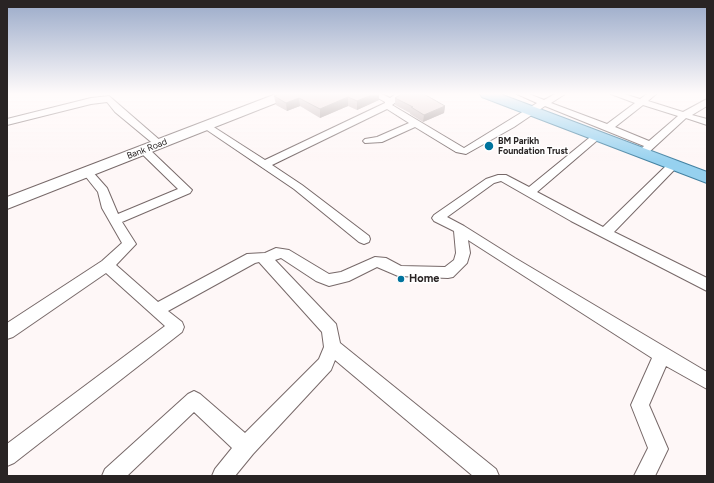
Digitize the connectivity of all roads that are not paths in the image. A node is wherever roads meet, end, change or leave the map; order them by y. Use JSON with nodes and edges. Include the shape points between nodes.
{"nodes":[{"id":1,"x":683,"y":116,"type":"edge"},
{"id":2,"x":26,"y":117,"type":"edge"},
{"id":3,"x":126,"y":117,"type":"edge"},
{"id":4,"x":230,"y":117,"type":"edge"},
{"id":5,"x":362,"y":117,"type":"edge"},
{"id":6,"x":405,"y":117,"type":"edge"},
{"id":7,"x":522,"y":117,"type":"edge"},
{"id":8,"x":551,"y":117,"type":"edge"},
{"id":9,"x":571,"y":117,"type":"edge"},
{"id":10,"x":623,"y":117,"type":"edge"},
{"id":11,"x":685,"y":117,"type":"edge"},
{"id":12,"x":7,"y":122,"type":"edge"},
{"id":13,"x":707,"y":122,"type":"edge"},
{"id":14,"x":416,"y":123,"type":"junction"},
{"id":15,"x":206,"y":126,"type":"junction"},
{"id":16,"x":602,"y":132,"type":"junction"},
{"id":17,"x":368,"y":141,"type":"dead end"},
{"id":18,"x":159,"y":144,"type":"junction"},
{"id":19,"x":646,"y":149,"type":"junction"},
{"id":20,"x":144,"y":150,"type":"junction"},
{"id":21,"x":264,"y":165,"type":"junction"},
{"id":22,"x":673,"y":165,"type":"junction"},
{"id":23,"x":87,"y":172,"type":"junction"},
{"id":24,"x":707,"y":178,"type":"edge"},
{"id":25,"x":530,"y":192,"type":"junction"},
{"id":26,"x":7,"y":203,"type":"edge"},
{"id":27,"x":115,"y":220,"type":"junction"},
{"id":28,"x":460,"y":229,"type":"junction"},
{"id":29,"x":605,"y":233,"type":"junction"},
{"id":30,"x":364,"y":239,"type":"dead end"},
{"id":31,"x":265,"y":258,"type":"junction"},
{"id":32,"x":106,"y":265,"type":"junction"},
{"id":33,"x":707,"y":285,"type":"edge"},
{"id":34,"x":156,"y":310,"type":"junction"},
{"id":35,"x":7,"y":332,"type":"edge"},
{"id":36,"x":332,"y":347,"type":"junction"},
{"id":37,"x":662,"y":355,"type":"junction"},
{"id":38,"x":707,"y":381,"type":"edge"},
{"id":39,"x":246,"y":447,"type":"junction"},
{"id":40,"x":7,"y":456,"type":"edge"},
{"id":41,"x":112,"y":476,"type":"edge"},
{"id":42,"x":222,"y":476,"type":"edge"},
{"id":43,"x":489,"y":476,"type":"edge"},
{"id":44,"x":644,"y":476,"type":"edge"}],
"edges":[{"from":1,"to":19,"type":"street"},
{"from":2,"to":12,"type":"street"},
{"from":3,"to":18,"type":"street"},
{"from":4,"to":15,"type":"main road","name":"Bank Road"},
{"from":5,"to":21,"type":"street"},
{"from":6,"to":14,"type":"street"},
{"from":7,"to":14,"type":"street","via":[[466,151],[460,150]]},
{"from":8,"to":16,"type":"main road"},
{"from":9,"to":16,"type":"street"},
{"from":10,"to":16,"type":"street"},
{"from":11,"to":13,"type":"street"},
{"from":14,"to":17,"type":"street","via":[[379,140]]},
{"from":15,"to":18,"type":"main road","name":"Bank Road"},
{"from":15,"to":21,"type":"street"},
{"from":16,"to":19,"type":"main road"},
{"from":16,"to":25,"type":"street"},
{"from":18,"to":20,"type":"main road","name":"Bank Road"},
{"from":19,"to":22,"type":"main road"},
{"from":20,"to":23,"type":"main road","name":"Bank Road"},
{"from":20,"to":27,"type":"street","via":[[186,190]]},
{"from":21,"to":30,"type":"street","via":[[298,187]]},
{"from":22,"to":24,"type":"main road"},
{"from":22,"to":29,"type":"street"},
{"from":23,"to":26,"type":"main road","name":"Bank Road"},
{"from":23,"to":27,"type":"street","via":[[103,191]]},
{"from":25,"to":28,"type":"street","via":[[502,177],[496,177],[438,218]]},
{"from":25,"to":29,"type":"street"},
{"from":27,"to":32,"type":"street","via":[[129,244]]},
{"from":28,"to":31,"type":"street","via":[[463,252],[460,263],[448,273],[404,272],[375,262],[344,277],[329,280],[284,253],[276,253]]},
{"from":28,"to":37,"type":"street"},
{"from":29,"to":33,"type":"street"},
{"from":31,"to":34,"type":"street","via":[[252,258]]},
{"from":31,"to":36,"type":"street","via":[[330,329]]},
{"from":32,"to":34,"type":"street"},
{"from":32,"to":35,"type":"street"},
{"from":34,"to":40,"type":"street","via":[[176,327]]},
{"from":36,"to":39,"type":"street","via":[[325,364]]},
{"from":36,"to":43,"type":"street"},
{"from":37,"to":38,"type":"street"},
{"from":37,"to":44,"type":"street","via":[[640,405],[658,449]]},
{"from":39,"to":41,"type":"street","via":[[194,400]]},
{"from":39,"to":42,"type":"street"}]}
